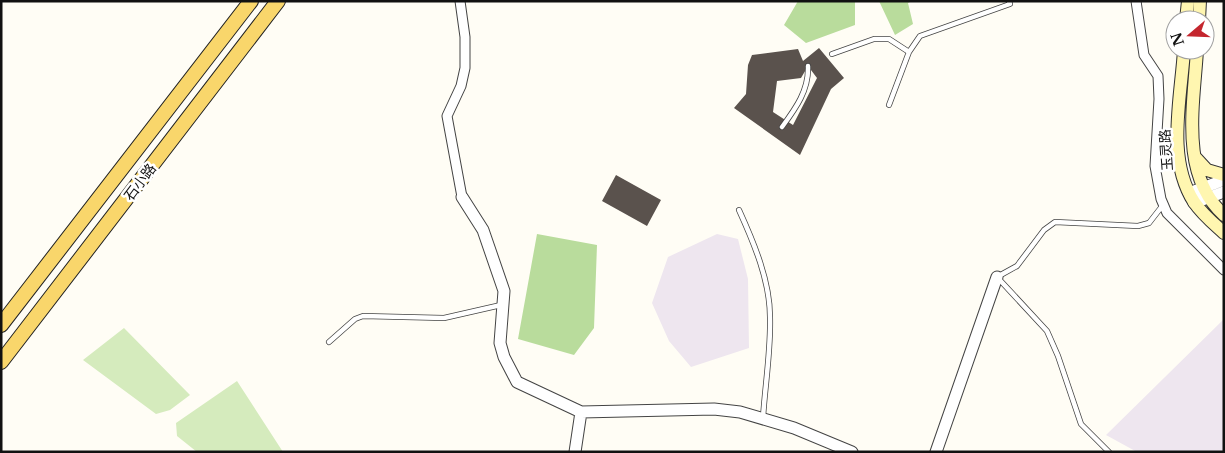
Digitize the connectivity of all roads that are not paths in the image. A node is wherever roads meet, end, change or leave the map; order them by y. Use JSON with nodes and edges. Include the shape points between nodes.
{"nodes":[{"id":1,"x":251,"y":1,"type":"edge"},
{"id":2,"x":278,"y":1,"type":"edge"},
{"id":3,"x":460,"y":1,"type":"edge"},
{"id":4,"x":1009,"y":1,"type":"edge"},
{"id":5,"x":1136,"y":1,"type":"edge"},
{"id":6,"x":909,"y":52,"type":"junction"},
{"id":7,"x":832,"y":54,"type":"dead end"},
{"id":8,"x":1183,"y":60,"type":"edge"},
{"id":9,"x":1197,"y":60,"type":"edge"},
{"id":10,"x":808,"y":66,"type":"dead end"},
{"id":11,"x":889,"y":105,"type":"dead end"},
{"id":12,"x":782,"y":127,"type":"dead end"},
{"id":13,"x":1194,"y":156,"type":"junction"},
{"id":14,"x":1224,"y":174,"type":"edge"},
{"id":15,"x":1224,"y":180,"type":"edge"},
{"id":16,"x":1224,"y":192,"type":"edge"},
{"id":17,"x":1206,"y":193,"type":"junction"},
{"id":18,"x":462,"y":197,"type":"joint"},
{"id":19,"x":1192,"y":198,"type":"junction"},
{"id":20,"x":1163,"y":204,"type":"junction"},
{"id":21,"x":739,"y":210,"type":"dead end"},
{"id":22,"x":1224,"y":215,"type":"edge"},
{"id":23,"x":1224,"y":233,"type":"edge"},
{"id":24,"x":1224,"y":270,"type":"edge"},
{"id":25,"x":998,"y":277,"type":"junction"},
{"id":26,"x":505,"y":304,"type":"junction"},
{"id":27,"x":1,"y":325,"type":"edge"},
{"id":28,"x":329,"y":342,"type":"dead end"},
{"id":29,"x":1,"y":362,"type":"edge"},
{"id":30,"x":581,"y":412,"type":"junction"},
{"id":31,"x":763,"y":418,"type":"junction"},
{"id":32,"x":575,"y":452,"type":"edge"},
{"id":33,"x":852,"y":452,"type":"edge"},
{"id":34,"x":936,"y":452,"type":"edge"},
{"id":35,"x":1109,"y":452,"type":"edge"}],
"edges":[{"from":1,"to":27,"type":"main road","name":"石小路"},
{"from":2,"to":29,"type":"main road","name":"石小路"},
{"from":3,"to":18,"type":"street","via":[[465,68],[461,86],[447,116]]},
{"from":4,"to":6,"type":"lane","via":[[1010,4],[920,36]]},
{"from":5,"to":20,"type":"street","via":[[1144,55],[1158,76],[1154,166]]},
{"from":6,"to":7,"type":"lane","via":[[889,39],[874,39]]},
{"from":6,"to":11,"type":"lane"},
{"from":8,"to":19,"type":"main road","name":"玉灵路","via":[[1177,143],[1179,161]]},
{"from":9,"to":13,"type":"main road","name":"玉灵路"},
{"from":10,"to":12,"type":"lane","via":[[809,80],[798,105]]},
{"from":13,"to":14,"type":"main road","via":[[1207,170]]},
{"from":13,"to":17,"type":"main road","name":"玉灵路"},
{"from":15,"to":17,"type":"street"},
{"from":16,"to":17,"type":"street"},
{"from":17,"to":19,"type":"street"},
{"from":17,"to":22,"type":"main road","name":"玉灵路"},
{"from":18,"to":26,"type":"street","via":[[483,230],[504,290]]},
{"from":19,"to":23,"type":"main road","name":"玉灵路"},
{"from":20,"to":24,"type":"street","via":[[1167,213]]},
{"from":20,"to":25,"type":"lane","via":[[1149,223],[1138,226],[1055,222],[1044,230],[1017,266]]},
{"from":21,"to":31,"type":"lane","via":[[754,242],[770,317]]},
{"from":25,"to":34,"type":"street"},
{"from":25,"to":35,"type":"lane","via":[[1047,331],[1081,424]]},
{"from":26,"to":28,"type":"lane","via":[[444,318],[363,316]]},
{"from":26,"to":30,"type":"street","via":[[500,343],[517,382]]},
{"from":30,"to":31,"type":"street","via":[[714,409]]},
{"from":30,"to":32,"type":"street"},
{"from":31,"to":33,"type":"street"}]}
